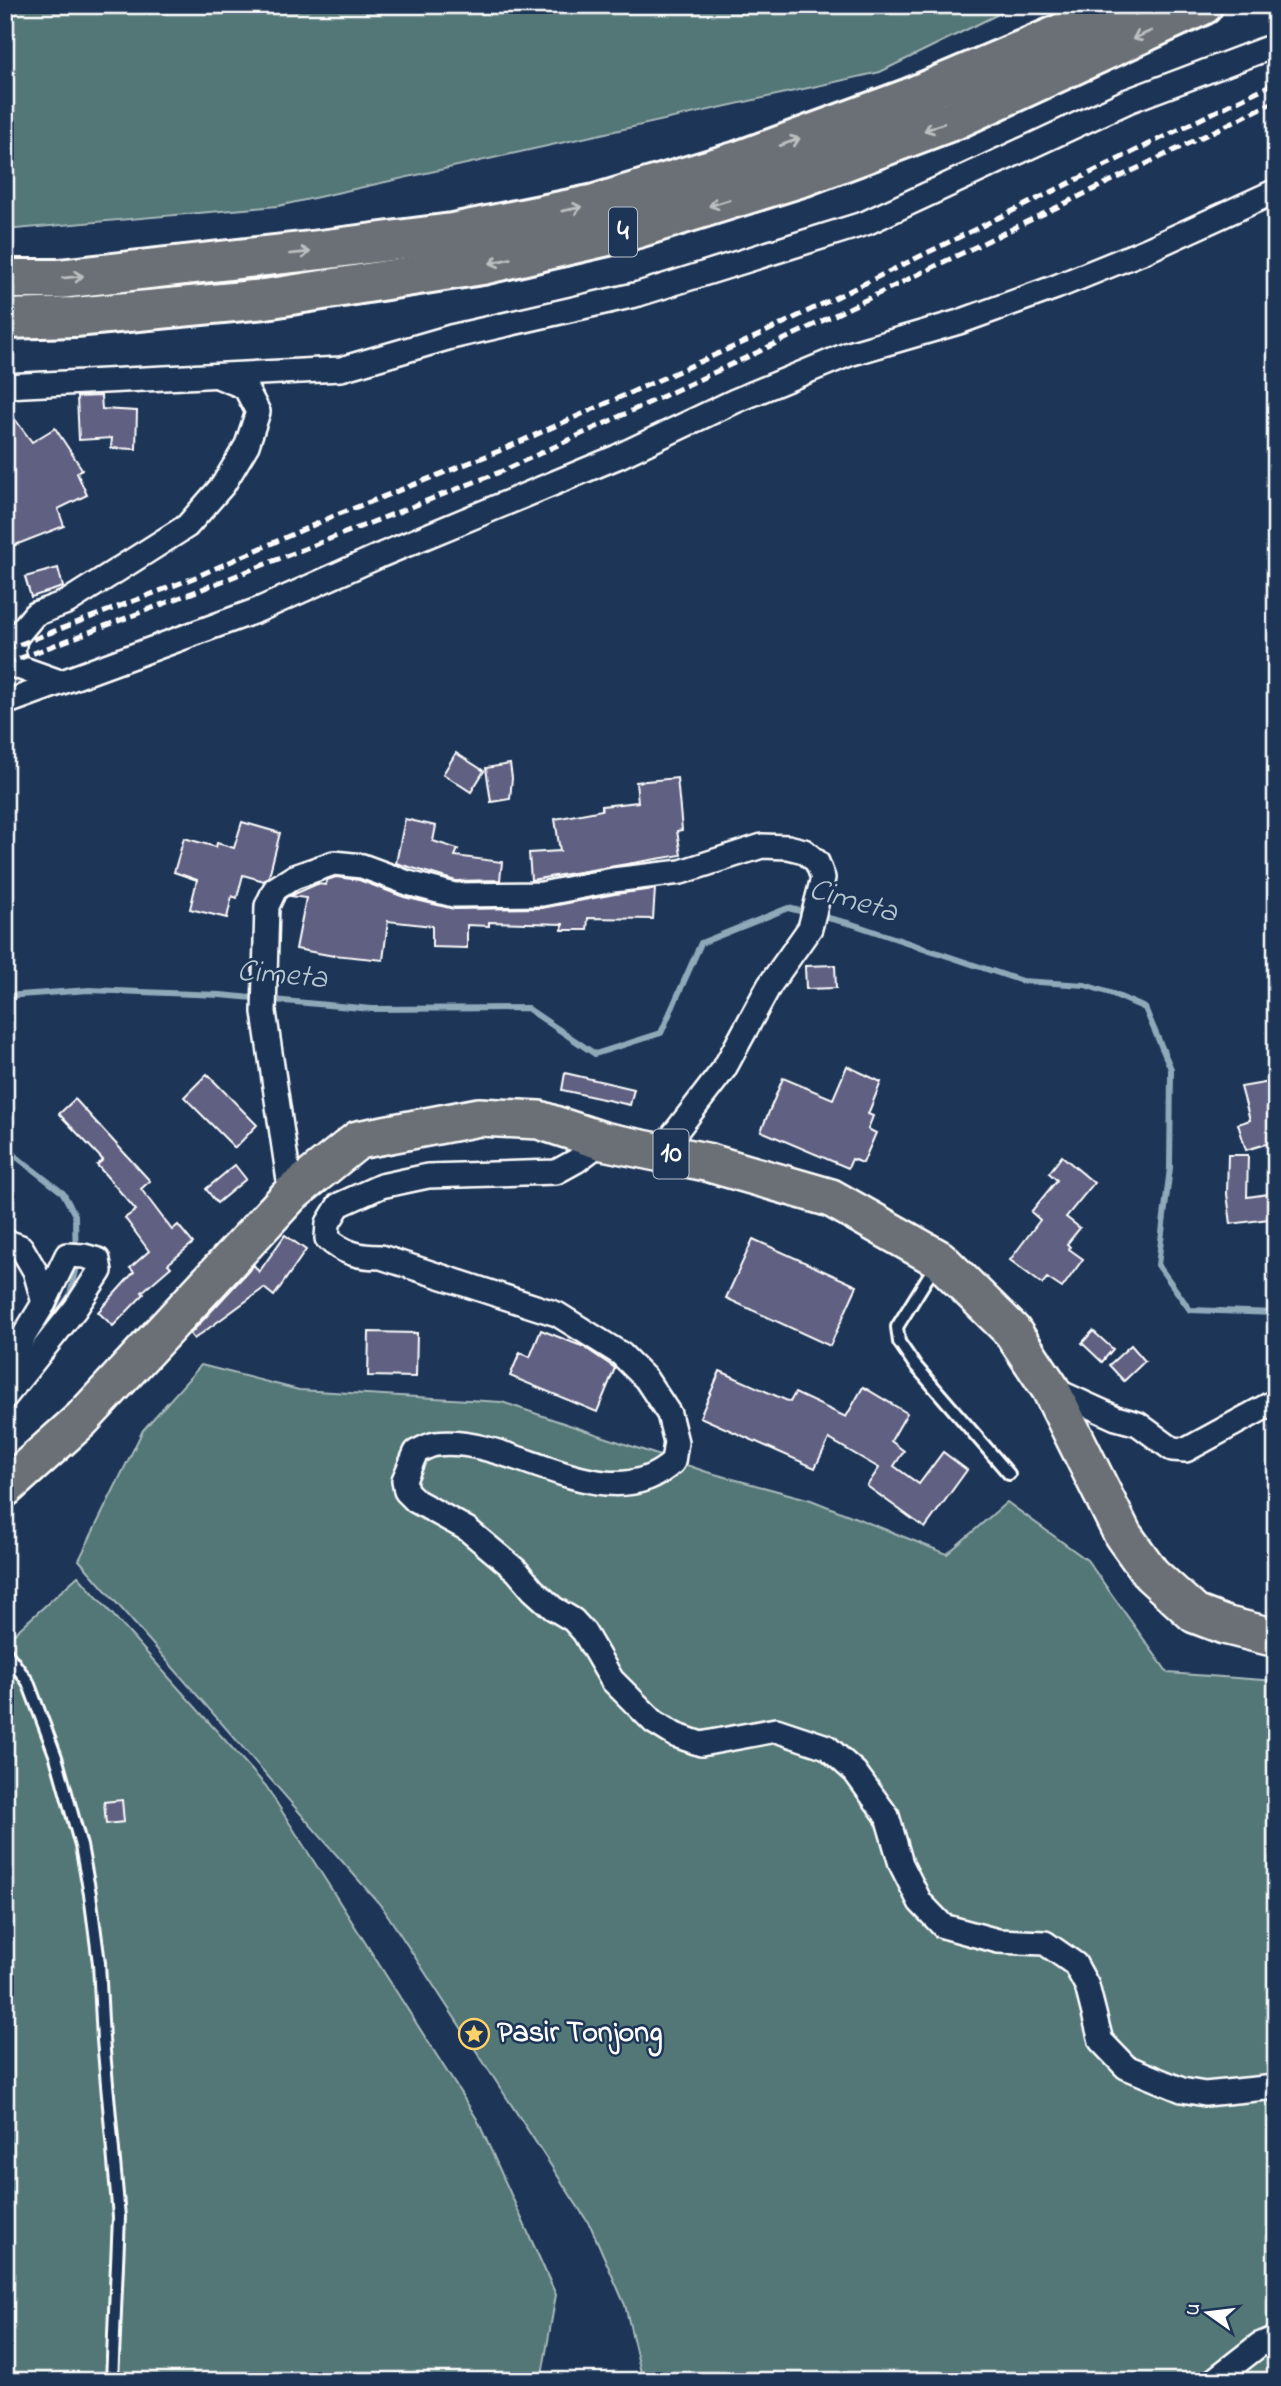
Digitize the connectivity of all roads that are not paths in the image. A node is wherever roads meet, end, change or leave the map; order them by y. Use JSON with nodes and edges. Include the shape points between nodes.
{"nodes":[{"id":1,"x":1119,"y":5,"type":"edge"},
{"id":2,"x":1203,"y":5,"type":"edge"},
{"id":3,"x":1276,"y":45,"type":"edge"},
{"id":4,"x":1276,"y":191,"type":"edge"},
{"id":5,"x":5,"y":279,"type":"edge"},
{"id":6,"x":5,"y":318,"type":"edge"},
{"id":7,"x":217,"y":375,"type":"junction"},
{"id":8,"x":5,"y":386,"type":"edge"},
{"id":9,"x":60,"y":682,"type":"junction"},
{"id":10,"x":5,"y":703,"type":"edge"},
{"id":11,"x":603,"y":1141,"type":"junction"},
{"id":12,"x":661,"y":1152,"type":"junction"},
{"id":13,"x":291,"y":1194,"type":"junction"},
{"id":14,"x":5,"y":1241,"type":"edge"},
{"id":15,"x":939,"y":1259,"type":"junction"},
{"id":16,"x":44,"y":1303,"type":"junction"},
{"id":17,"x":5,"y":1367,"type":"edge"},
{"id":18,"x":1050,"y":1388,"type":"junction"},
{"id":19,"x":5,"y":1397,"type":"edge"},
{"id":20,"x":1276,"y":1401,"type":"edge"},
{"id":21,"x":1009,"y":1474,"type":"dead end"},
{"id":22,"x":5,"y":1488,"type":"edge"},
{"id":23,"x":1276,"y":1635,"type":"edge"},
{"id":24,"x":5,"y":1651,"type":"edge"},
{"id":25,"x":1276,"y":2087,"type":"edge"},
{"id":26,"x":1276,"y":2338,"type":"edge"},
{"id":27,"x":112,"y":2381,"type":"edge"},
{"id":28,"x":1213,"y":2381,"type":"edge"}],
"edges":[{"from":5,"to":1,"type":"highway","number":"4","one_way":true,"via":[[59,279],[320,250],[452,233],[595,204],[738,161],[907,99]]},
{"from":2,"to":6,"type":"highway","number":"4","one_way":true,"via":[[954,120],[805,176],[625,232],[482,265],[265,299],[75,317]]},
{"from":3,"to":7,"type":"street","via":[[1128,101],[866,223],[639,294],[452,337],[341,369]]},
{"from":4,"to":9,"type":"street","via":[[1056,288],[849,354],[258,610]]},
{"from":7,"to":8,"type":"street"},
{"from":7,"to":9,"type":"street","via":[[245,387],[258,412],[247,445],[223,485],[187,526],[67,601],[35,614],[15,638],[18,667]]},
{"from":9,"to":10,"type":"street"},
{"from":11,"to":12,"type":"highway","number":"10"},
{"from":11,"to":13,"type":"highway","number":"10","via":[[539,1120],[479,1117],[358,1140]]},
{"from":11,"to":25,"type":"street","via":[[556,1172],[428,1176],[381,1186],[339,1205],[328,1223],[327,1238],[359,1257],[382,1257],[556,1314],[621,1354],[646,1379],[668,1414],[676,1442],[673,1462],[650,1479],[615,1484],[566,1475],[501,1452],[433,1444],[416,1452],[404,1480],[406,1491],[467,1529],[553,1608],[573,1620],[612,1680],[654,1722],[675,1735],[701,1744],[776,1730],[827,1747],[855,1772],[887,1816],[901,1864],[920,1902],[943,1926],[998,1941],[1045,1942],[1074,1964],[1087,1986],[1101,2041],[1126,2067],[1205,2095]]},
{"from":12,"to":13,"type":"street","via":[[724,1069],[769,986],[810,928],[822,878],[817,862],[804,851],[762,846],[681,872],[542,894],[454,895],[362,866],[334,863],[275,889],[267,906],[264,1012]]},
{"from":12,"to":15,"type":"highway","number":"10","via":[[831,1198]]},
{"from":13,"to":22,"type":"highway","number":"10","via":[[82,1419]]},
{"from":14,"to":16,"type":"street","via":[[21,1247],[35,1270]]},
{"from":15,"to":18,"type":"highway","number":"10","via":[[1012,1331]]},
{"from":15,"to":21,"type":"lane","via":[[897,1326],[899,1342]]},
{"from":16,"to":17,"type":"street"},
{"from":16,"to":19,"type":"street","via":[[75,1255],[98,1260],[100,1271],[75,1309]]},
{"from":18,"to":20,"type":"street","via":[[1139,1424],[1172,1449],[1186,1450]]},
{"from":18,"to":23,"type":"highway","number":"10","via":[[1123,1535],[1151,1574],[1195,1614]]},
{"from":24,"to":27,"type":"lane","via":[[28,1682],[56,1757],[90,1894],[119,2217]]},
{"from":26,"to":28,"type":"street","via":[[1259,2345]]}]}
